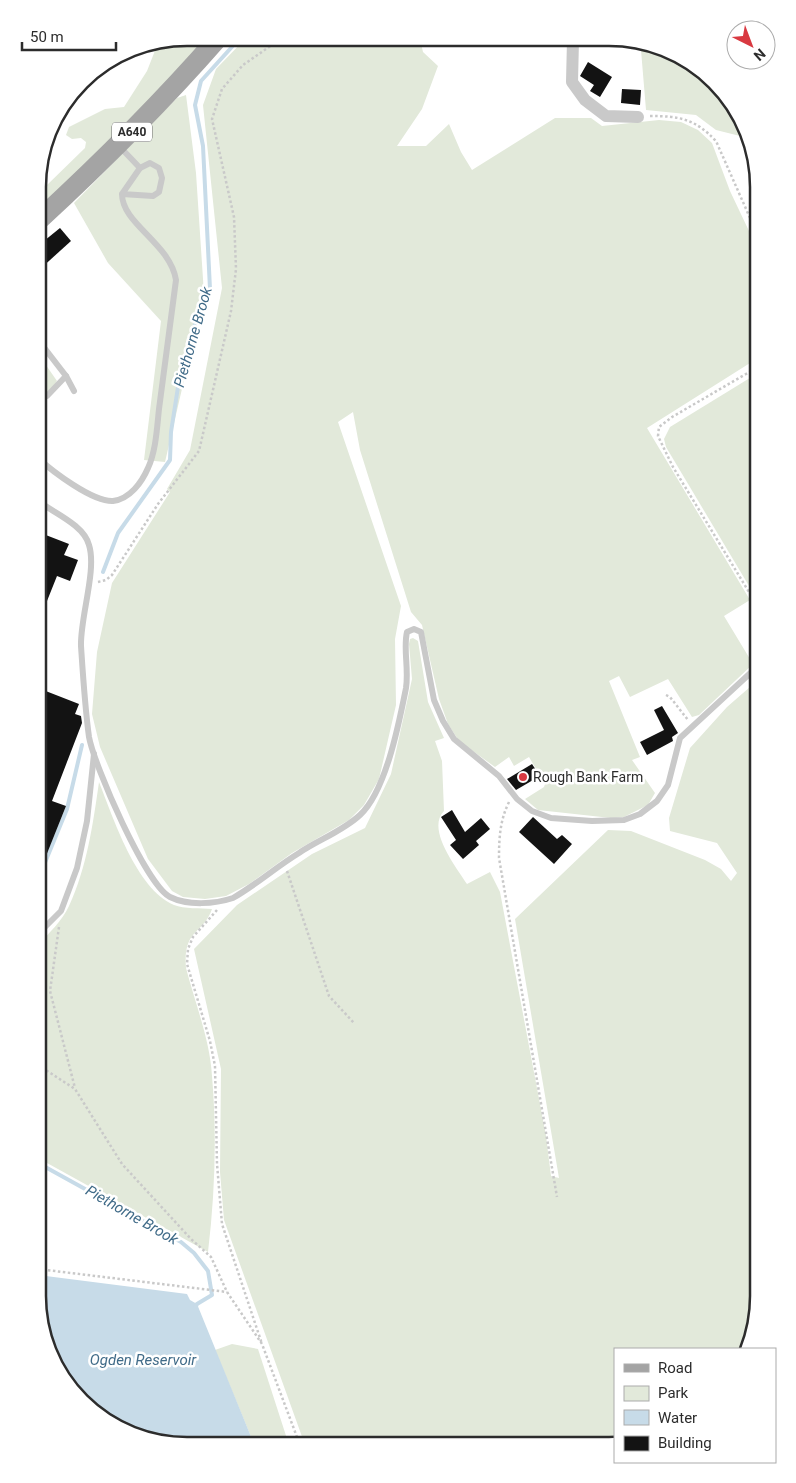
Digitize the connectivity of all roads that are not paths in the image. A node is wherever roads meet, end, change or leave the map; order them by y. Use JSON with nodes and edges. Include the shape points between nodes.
{"nodes":[{"id":1,"x":211,"y":46,"type":"edge"},
{"id":2,"x":573,"y":46,"type":"edge"},
{"id":3,"x":638,"y":116,"type":"road end"},
{"id":4,"x":118,"y":146,"type":"junction"},
{"id":5,"x":140,"y":168,"type":"junction"},
{"id":6,"x":122,"y":194,"type":"junction"},
{"id":7,"x":46,"y":213,"type":"edge"},
{"id":8,"x":46,"y":351,"type":"edge"},
{"id":9,"x":66,"y":376,"type":"junction"},
{"id":10,"x":74,"y":391,"type":"dead end"},
{"id":11,"x":46,"y":396,"type":"edge"},
{"id":12,"x":46,"y":464,"type":"edge"},
{"id":13,"x":46,"y":506,"type":"edge"},
{"id":14,"x":750,"y":674,"type":"edge"},
{"id":15,"x":94,"y":752,"type":"junction"},
{"id":16,"x":46,"y":926,"type":"edge"}],
"edges":[{"from":1,"to":4,"type":"main road","number":"A640"},
{"from":2,"to":3,"type":"street","via":[[572,82],[586,100],[606,116]]},
{"from":4,"to":5,"type":"lane"},
{"from":4,"to":7,"type":"main road","number":"A640"},
{"from":5,"to":6,"type":"lane"},
{"from":5,"to":6,"type":"lane","via":[[150,162],[159,168],[162,178],[159,192],[153,196]]},
{"from":6,"to":12,"type":"lane","via":[[125,209],[168,258],[176,280],[149,467],[137,487],[115,501],[104,500],[83,490]]},
{"from":8,"to":9,"type":"lane"},
{"from":9,"to":10,"type":"lane"},
{"from":9,"to":11,"type":"lane"},
{"from":13,"to":15,"type":"lane","via":[[79,529],[90,546],[81,644],[89,738]]},
{"from":14,"to":15,"type":"lane","via":[[680,738],[668,785],[657,801],[640,814],[624,820],[552,818],[532,811],[499,776],[461,746],[443,721],[434,700],[421,632],[407,632],[406,688],[388,762],[379,787],[360,816],[282,863],[242,892],[221,902],[182,902],[158,888],[126,830]]},
{"from":15,"to":16,"type":"lane","via":[[77,868],[61,911]]}]}
